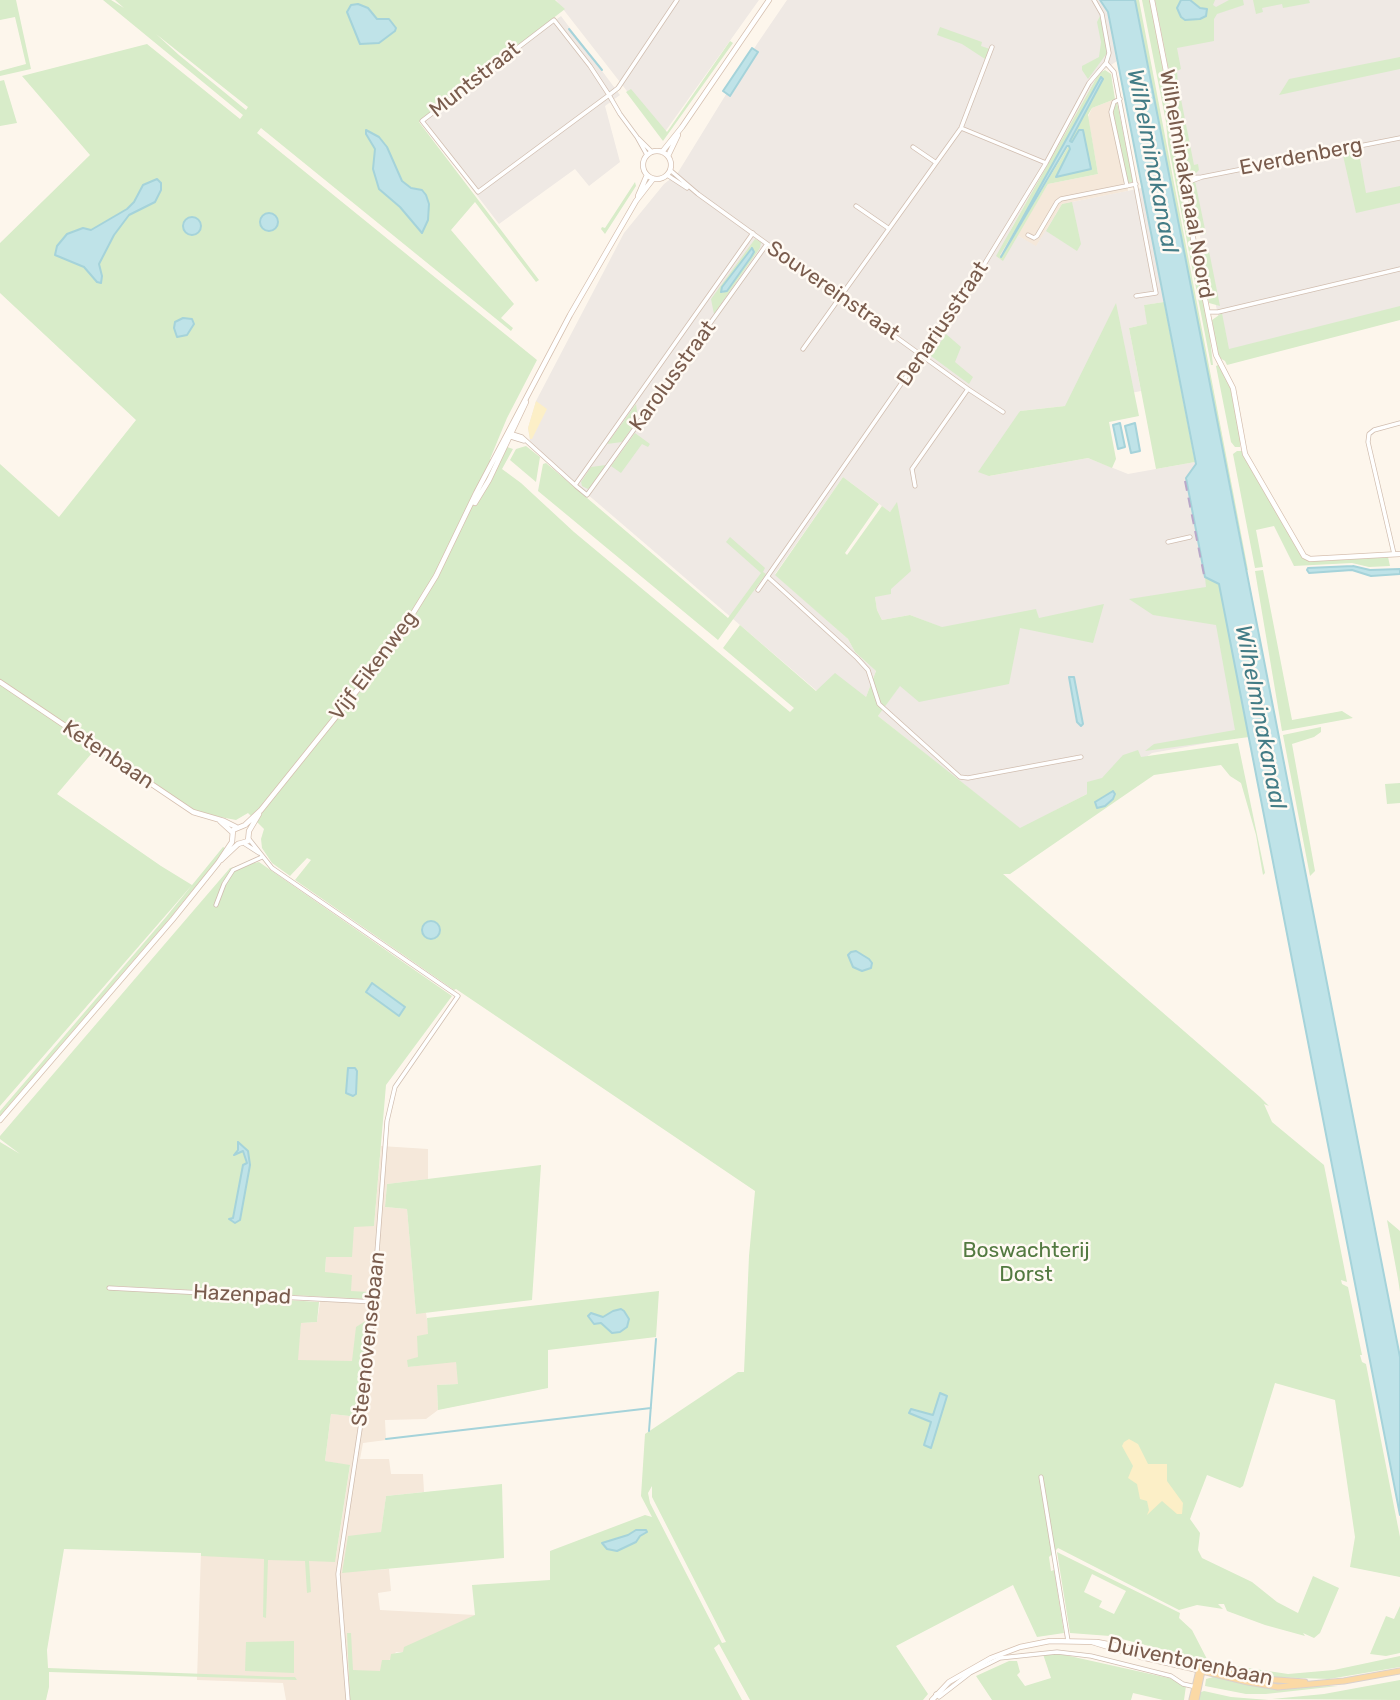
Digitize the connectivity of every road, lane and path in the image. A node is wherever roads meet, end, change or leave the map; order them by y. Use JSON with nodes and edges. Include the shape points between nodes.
{"nodes":[{"id":1,"x":769,"y":0,"type":"edge"},
{"id":2,"x":1094,"y":0,"type":"edge"},
{"id":3,"x":1152,"y":0,"type":"edge"},
{"id":4,"x":674,"y":1,"type":"edge"},
{"id":5,"x":992,"y":47,"type":"dead end"},
{"id":6,"x":1106,"y":63,"type":"junction"},
{"id":7,"x":609,"y":95,"type":"junction"},
{"id":8,"x":1120,"y":99,"type":"junction"},
{"id":9,"x":961,"y":128,"type":"junction"},
{"id":10,"x":1400,"y":138,"type":"edge"},
{"id":11,"x":913,"y":147,"type":"dead end"},
{"id":12,"x":650,"y":154,"type":"junction"},
{"id":13,"x":665,"y":154,"type":"junction"},
{"id":14,"x":935,"y":162,"type":"junction"},
{"id":15,"x":1046,"y":163,"type":"junction"},
{"id":16,"x":668,"y":173,"type":"junction"},
{"id":17,"x":647,"y":175,"type":"junction"},
{"id":18,"x":653,"y":178,"type":"junction"},
{"id":19,"x":1182,"y":181,"type":"junction"},
{"id":20,"x":1136,"y":184,"type":"junction"},
{"id":21,"x":1127,"y":186,"type":"junction"},
{"id":22,"x":636,"y":201,"type":"junction"},
{"id":23,"x":856,"y":205,"type":"dead end"},
{"id":24,"x":888,"y":228,"type":"junction"},
{"id":25,"x":753,"y":233,"type":"junction"},
{"id":26,"x":1028,"y":235,"type":"dead end"},
{"id":27,"x":767,"y":244,"type":"junction"},
{"id":28,"x":1400,"y":269,"type":"edge"},
{"id":29,"x":840,"y":296,"type":"junction"},
{"id":30,"x":1136,"y":296,"type":"dead end"},
{"id":31,"x":1208,"y":312,"type":"junction"},
{"id":32,"x":803,"y":349,"type":"dead end"},
{"id":33,"x":923,"y":355,"type":"junction"},
{"id":34,"x":968,"y":388,"type":"junction"},
{"id":35,"x":1003,"y":412,"type":"dead end"},
{"id":36,"x":1400,"y":424,"type":"edge"},
{"id":37,"x":510,"y":434,"type":"junction"},
{"id":38,"x":575,"y":485,"type":"junction"},
{"id":39,"x":915,"y":486,"type":"dead end"},
{"id":40,"x":1190,"y":537,"type":"dead end"},
{"id":41,"x":1168,"y":542,"type":"dead end"},
{"id":42,"x":1397,"y":554,"type":"edge"},
{"id":43,"x":768,"y":577,"type":"junction"},
{"id":44,"x":758,"y":590,"type":"dead end"},
{"id":45,"x":0,"y":682,"type":"edge"},
{"id":46,"x":1081,"y":757,"type":"dead end"},
{"id":47,"x":261,"y":810,"type":"junction"},
{"id":48,"x":243,"y":827,"type":"junction"},
{"id":49,"x":234,"y":830,"type":"junction"},
{"id":50,"x":249,"y":831,"type":"junction"},
{"id":51,"x":232,"y":839,"type":"junction"},
{"id":52,"x":247,"y":841,"type":"junction"},
{"id":53,"x":238,"y":844,"type":"junction"},
{"id":54,"x":261,"y":855,"type":"junction"},
{"id":55,"x":218,"y":863,"type":"junction"},
{"id":56,"x":216,"y":905,"type":"dead end"},
{"id":57,"x":0,"y":1120,"type":"edge"},
{"id":58,"x":109,"y":1288,"type":"dead end"},
{"id":59,"x":375,"y":1302,"type":"junction"},
{"id":60,"x":1041,"y":1477,"type":"dead end"},
{"id":61,"x":1068,"y":1641,"type":"junction"},
{"id":62,"x":1200,"y":1669,"type":"junction"},
{"id":63,"x":1400,"y":1671,"type":"edge"},
{"id":64,"x":1196,"y":1687,"type":"junction"},
{"id":65,"x":936,"y":1694,"type":"junction"},
{"id":66,"x":348,"y":1700,"type":"edge"},
{"id":67,"x":932,"y":1700,"type":"edge"},
{"id":68,"x":1194,"y":1700,"type":"edge"}],
"edges":[{"from":1,"to":13,"type":"main road"},
{"from":2,"to":6,"type":"street","via":[[1102,14],[1109,50]]},
{"from":3,"to":19,"type":"main road","name":"Wilhelminakanaal Noord","via":[[1176,122]]},
{"from":4,"to":7,"type":"street"},
{"from":5,"to":9,"type":"street"},
{"from":6,"to":8,"type":"street","via":[[1114,72]]},
{"from":6,"to":15,"type":"street","name":"Denariusstraat","via":[[1089,83]]},
{"from":7,"to":7,"type":"street","name":"Muntstraat","via":[[554,20],[422,121],[478,192]]},
{"from":7,"to":12,"type":"street"},
{"from":8,"to":20,"type":"street"},
{"from":8,"to":21,"type":"street","via":[[1111,112]]},
{"from":9,"to":14,"type":"street"},
{"from":9,"to":15,"type":"street"},
{"from":10,"to":19,"type":"street","name":"Everdenberg"},
{"from":11,"to":14,"type":"street"},
{"from":12,"to":13,"type":"main road"},
{"from":12,"to":17,"type":"main road","via":[[643,165]]},
{"from":13,"to":16,"type":"main road","via":[[671,163]]},
{"from":14,"to":24,"type":"street"},
{"from":15,"to":33,"type":"street","name":"Denariusstraat"},
{"from":16,"to":18,"type":"main road"},
{"from":16,"to":25,"type":"street","name":"Souvereinstraat"},
{"from":17,"to":18,"type":"main road"},
{"from":17,"to":22,"type":"main road","name":"Vijf Eikenweg"},
{"from":18,"to":22,"type":"main road","name":"Vijf Eikenweg"},
{"from":19,"to":31,"type":"main road","name":"Wilhelminakanaal Noord"},
{"from":20,"to":21,"type":"street"},
{"from":20,"to":30,"type":"street","via":[[1156,293]]},
{"from":21,"to":26,"type":"street","via":[[1061,199],[1037,236]]},
{"from":22,"to":37,"type":"main road","name":"Vijf Eikenweg","via":[[570,315]]},
{"from":23,"to":24,"type":"street"},
{"from":24,"to":29,"type":"street"},
{"from":25,"to":27,"type":"street","name":"Souvereinstraat"},
{"from":25,"to":38,"type":"street","name":"Karolusstraat"},
{"from":27,"to":29,"type":"street","name":"Souvereinstraat"},
{"from":27,"to":38,"type":"street","name":"Karolusstraat","via":[[587,495]]},
{"from":28,"to":31,"type":"street"},
{"from":29,"to":32,"type":"street"},
{"from":29,"to":33,"type":"street","name":"Souvereinstraat"},
{"from":31,"to":42,"type":"main road","name":"Wilhelminakanaal Noord","via":[[1217,361],[1233,388],[1245,454],[1304,556]]},
{"from":33,"to":34,"type":"street","name":"Souvereinstraat"},
{"from":33,"to":43,"type":"street","name":"Denariusstraat"},
{"from":34,"to":35,"type":"street","name":"Souvereinstraat"},
{"from":34,"to":39,"type":"street","via":[[912,469]]},
{"from":36,"to":42,"type":"street","via":[[1374,430],[1368,442]]},
{"from":37,"to":38,"type":"street"},
{"from":37,"to":47,"type":"main road","name":"Vijf Eikenweg","via":[[404,628]]},
{"from":40,"to":41,"type":"street"},
{"from":43,"to":44,"type":"street","name":"Denariusstraat"},
{"from":43,"to":46,"type":"street","via":[[858,658],[868,670],[879,705],[960,777]]},
{"from":45,"to":49,"type":"main road","name":"Ketenbaan","via":[[193,812]]},
{"from":47,"to":48,"type":"main road","name":"Vijf Eikenweg"},
{"from":47,"to":50,"type":"main road","name":"Vijf Eikenweg"},
{"from":48,"to":49,"type":"main road"},
{"from":48,"to":50,"type":"main road"},
{"from":49,"to":51,"type":"main road"},
{"from":50,"to":52,"type":"main road"},
{"from":51,"to":53,"type":"main road"},
{"from":51,"to":55,"type":"main road"},
{"from":52,"to":53,"type":"main road"},
{"from":52,"to":54,"type":"street"},
{"from":53,"to":55,"type":"main road"},
{"from":54,"to":56,"type":"street","via":[[233,870]]},
{"from":54,"to":59,"type":"street","name":"Steenovensebaan","via":[[272,868],[458,996],[391,1097]]},
{"from":55,"to":57,"type":"main road"},
{"from":58,"to":59,"type":"street","name":"Hazenpad"},
{"from":59,"to":66,"type":"street","name":"Steenovensebaan","via":[[338,1574]]},
{"from":60,"to":61,"type":"street"},
{"from":61,"to":62,"type":"main road","name":"Duiventorenbaan","via":[[1124,1647]]},
{"from":61,"to":65,"type":"main road","name":"Duiventorenbaan","via":[[1000,1653]]},
{"from":62,"to":63,"type":"main road","name":"Duiventorenbaan","via":[[1269,1681],[1329,1682]]},
{"from":62,"to":64,"type":"main road"},
{"from":64,"to":65,"type":"street","via":[[1171,1676],[1057,1652],[1000,1658],[970,1673],[939,1697]]},
{"from":64,"to":68,"type":"main road"},
{"from":65,"to":67,"type":"main road","name":"Duiventorenbaan"}]}
